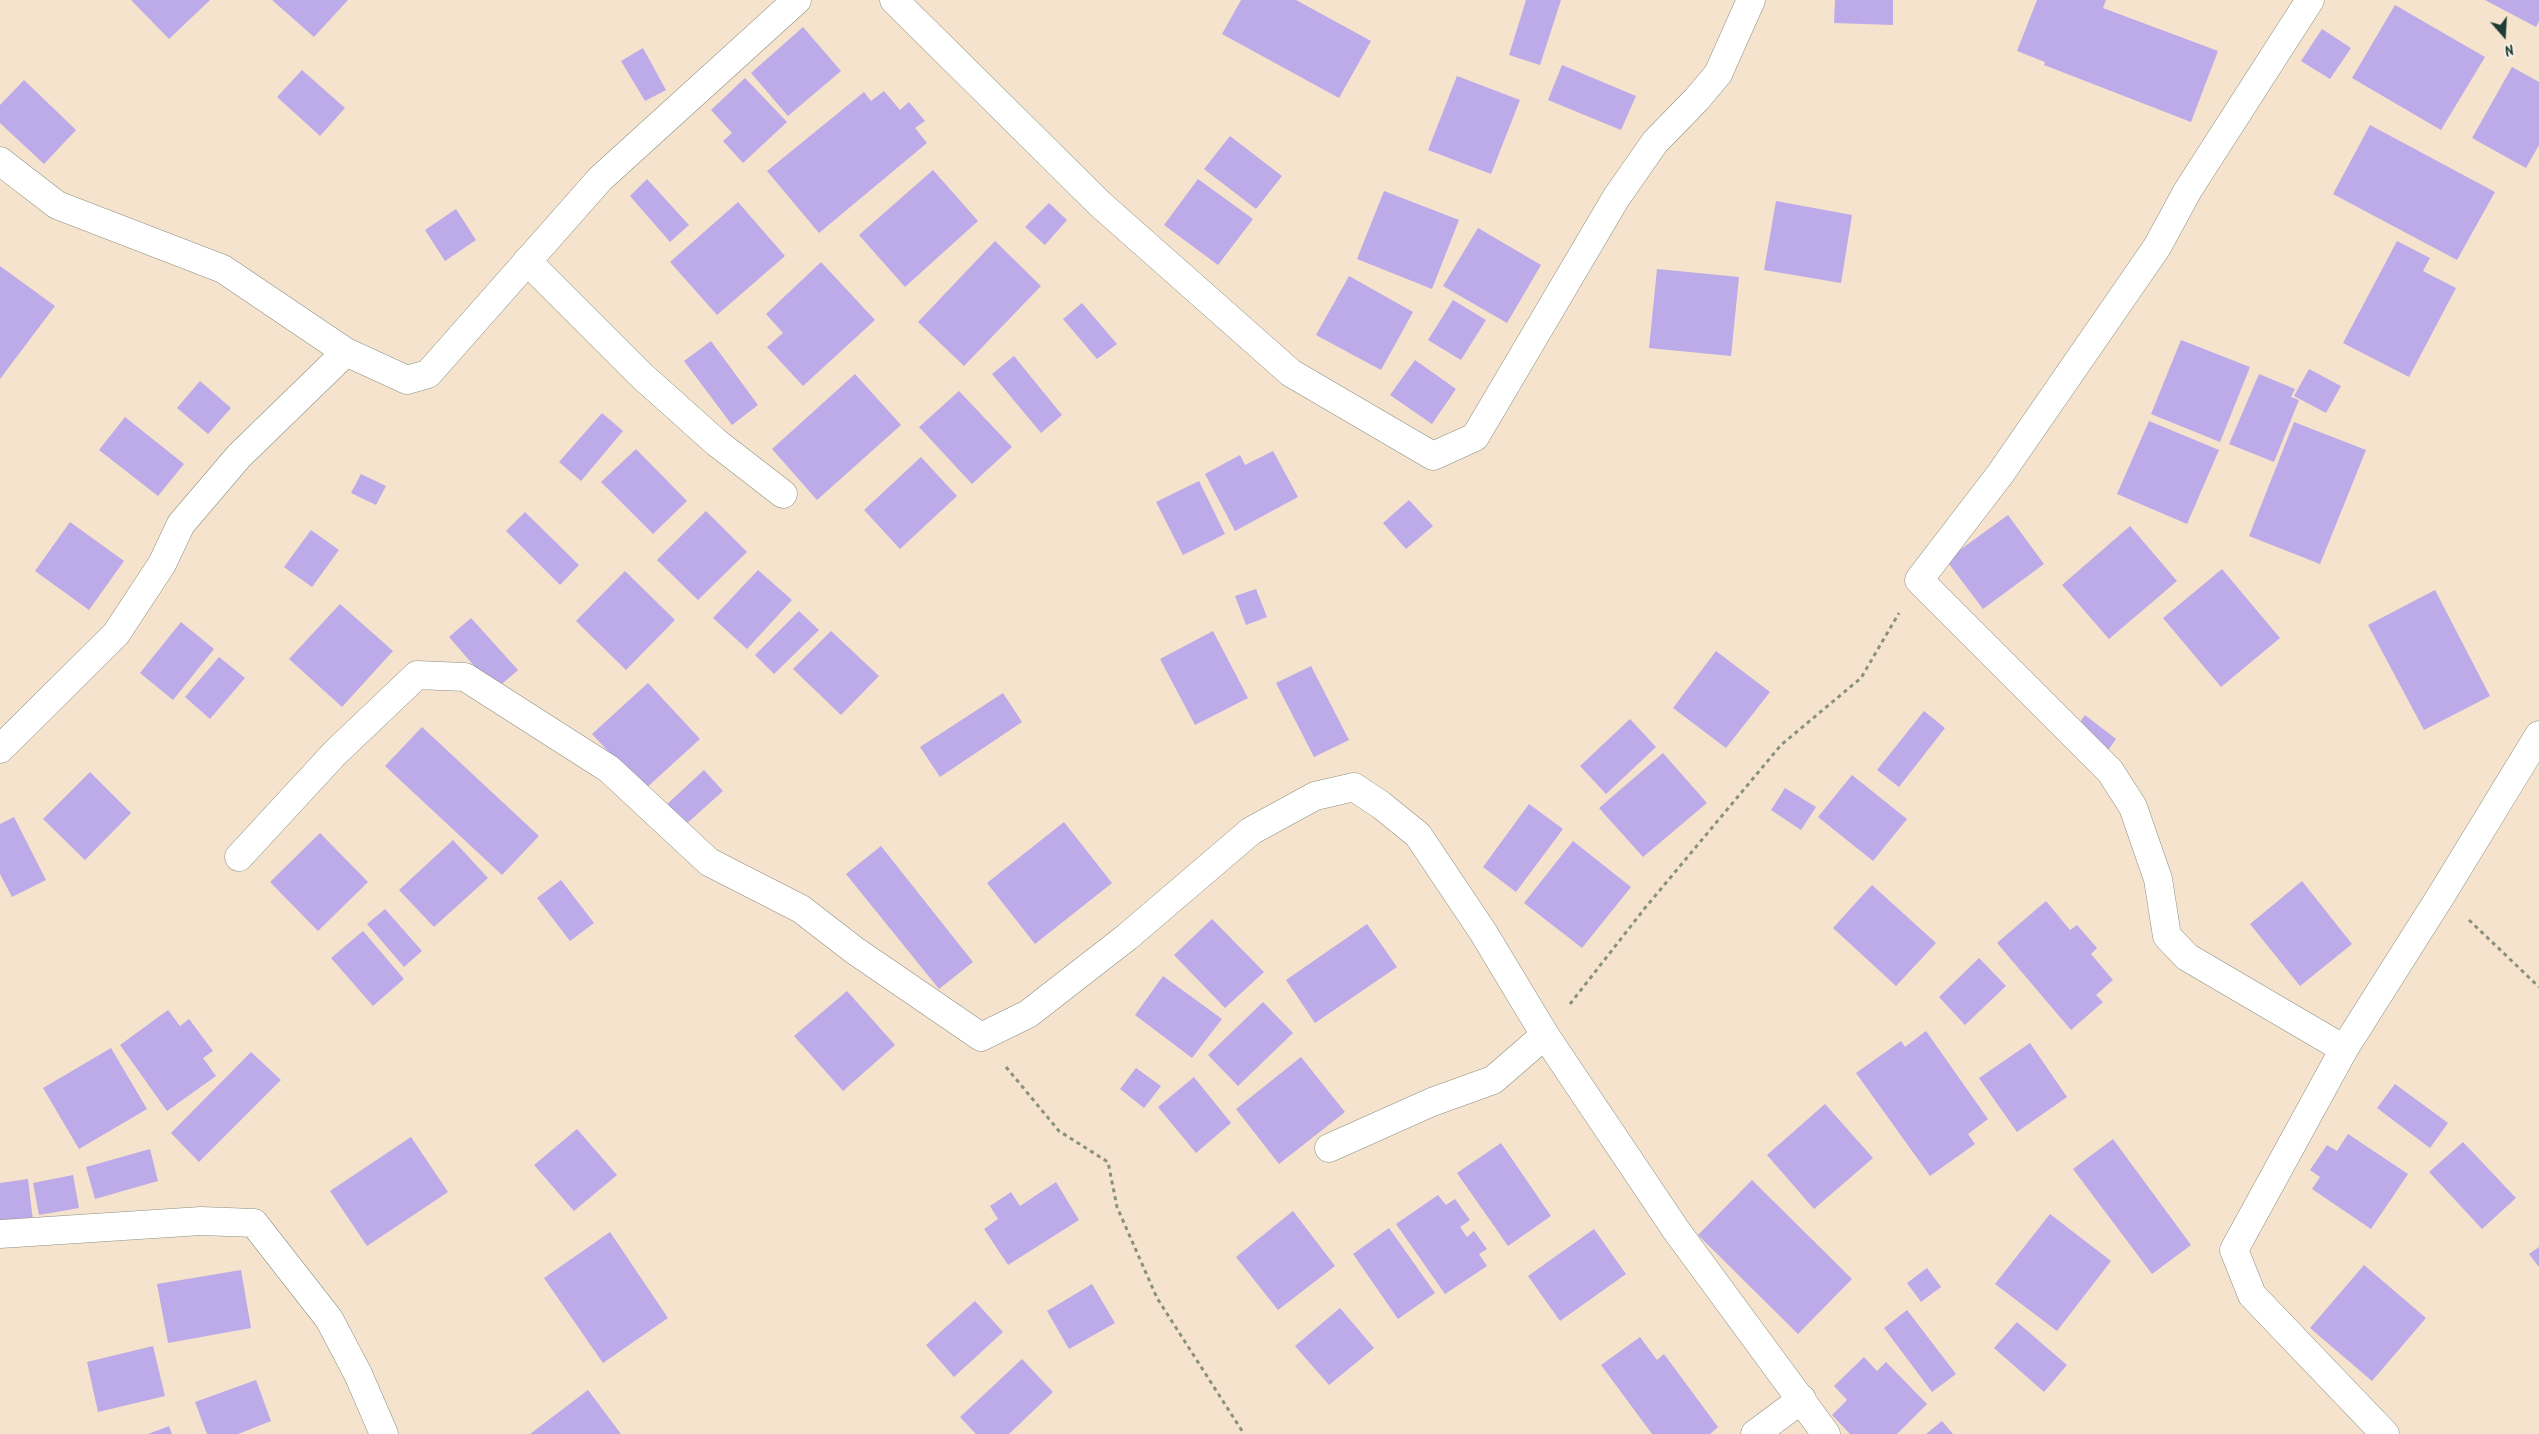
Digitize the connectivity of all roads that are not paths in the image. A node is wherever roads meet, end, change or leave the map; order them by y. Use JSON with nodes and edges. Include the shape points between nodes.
{"nodes":[{"id":1,"x":797,"y":0,"type":"edge"},
{"id":2,"x":894,"y":0,"type":"edge"},
{"id":3,"x":1751,"y":0,"type":"edge"},
{"id":4,"x":2310,"y":0,"type":"edge"},
{"id":5,"x":0,"y":161,"type":"edge"},
{"id":6,"x":527,"y":261,"type":"junction"},
{"id":7,"x":346,"y":352,"type":"junction"},
{"id":8,"x":783,"y":494,"type":"dead end"},
{"id":9,"x":2539,"y":735,"type":"edge"},
{"id":10,"x":0,"y":749,"type":"edge"},
{"id":11,"x":239,"y":856,"type":"dead end"},
{"id":12,"x":1545,"y":1035,"type":"junction"},
{"id":13,"x":2344,"y":1049,"type":"junction"},
{"id":14,"x":1329,"y":1148,"type":"dead end"},
{"id":15,"x":0,"y":1234,"type":"edge"},
{"id":16,"x":1802,"y":1399,"type":"junction"},
{"id":17,"x":384,"y":1434,"type":"edge"},
{"id":18,"x":1755,"y":1434,"type":"edge"},
{"id":19,"x":1826,"y":1434,"type":"edge"},
{"id":20,"x":2385,"y":1434,"type":"edge"}],
"edges":[{"from":1,"to":6,"type":"street","via":[[600,179]]},
{"from":2,"to":3,"type":"street","via":[[1100,204],[1291,373],[1433,456],[1474,437],[1616,198],[1655,142],[1718,74]]},
{"from":4,"to":13,"type":"street","via":[[2188,190],[2157,248],[2001,473],[1919,580],[2110,771],[2133,808],[2155,870],[2166,936],[2187,958]]},
{"from":5,"to":7,"type":"street","via":[[57,205],[223,268]]},
{"from":6,"to":7,"type":"street","via":[[428,374],[407,380]]},
{"from":6,"to":8,"type":"street","via":[[641,375],[717,443]]},
{"from":7,"to":10,"type":"street","via":[[239,456],[181,524],[162,564],[116,634]]},
{"from":9,"to":13,"type":"street"},
{"from":11,"to":12,"type":"street","via":[[335,753],[417,674],[465,677],[609,769],[709,862],[800,909],[981,1037],[1028,1014],[1127,937],[1250,831],[1315,796],[1354,786],[1418,835],[1483,932]]},
{"from":12,"to":14,"type":"street","via":[[1493,1080],[1432,1102]]},
{"from":12,"to":16,"type":"street","via":[[1676,1230]]},
{"from":13,"to":20,"type":"street","via":[[2234,1250],[2252,1295]]},
{"from":15,"to":17,"type":"street","via":[[202,1220],[254,1223],[329,1319]]},
{"from":16,"to":18,"type":"street"},
{"from":16,"to":19,"type":"street"}]}
